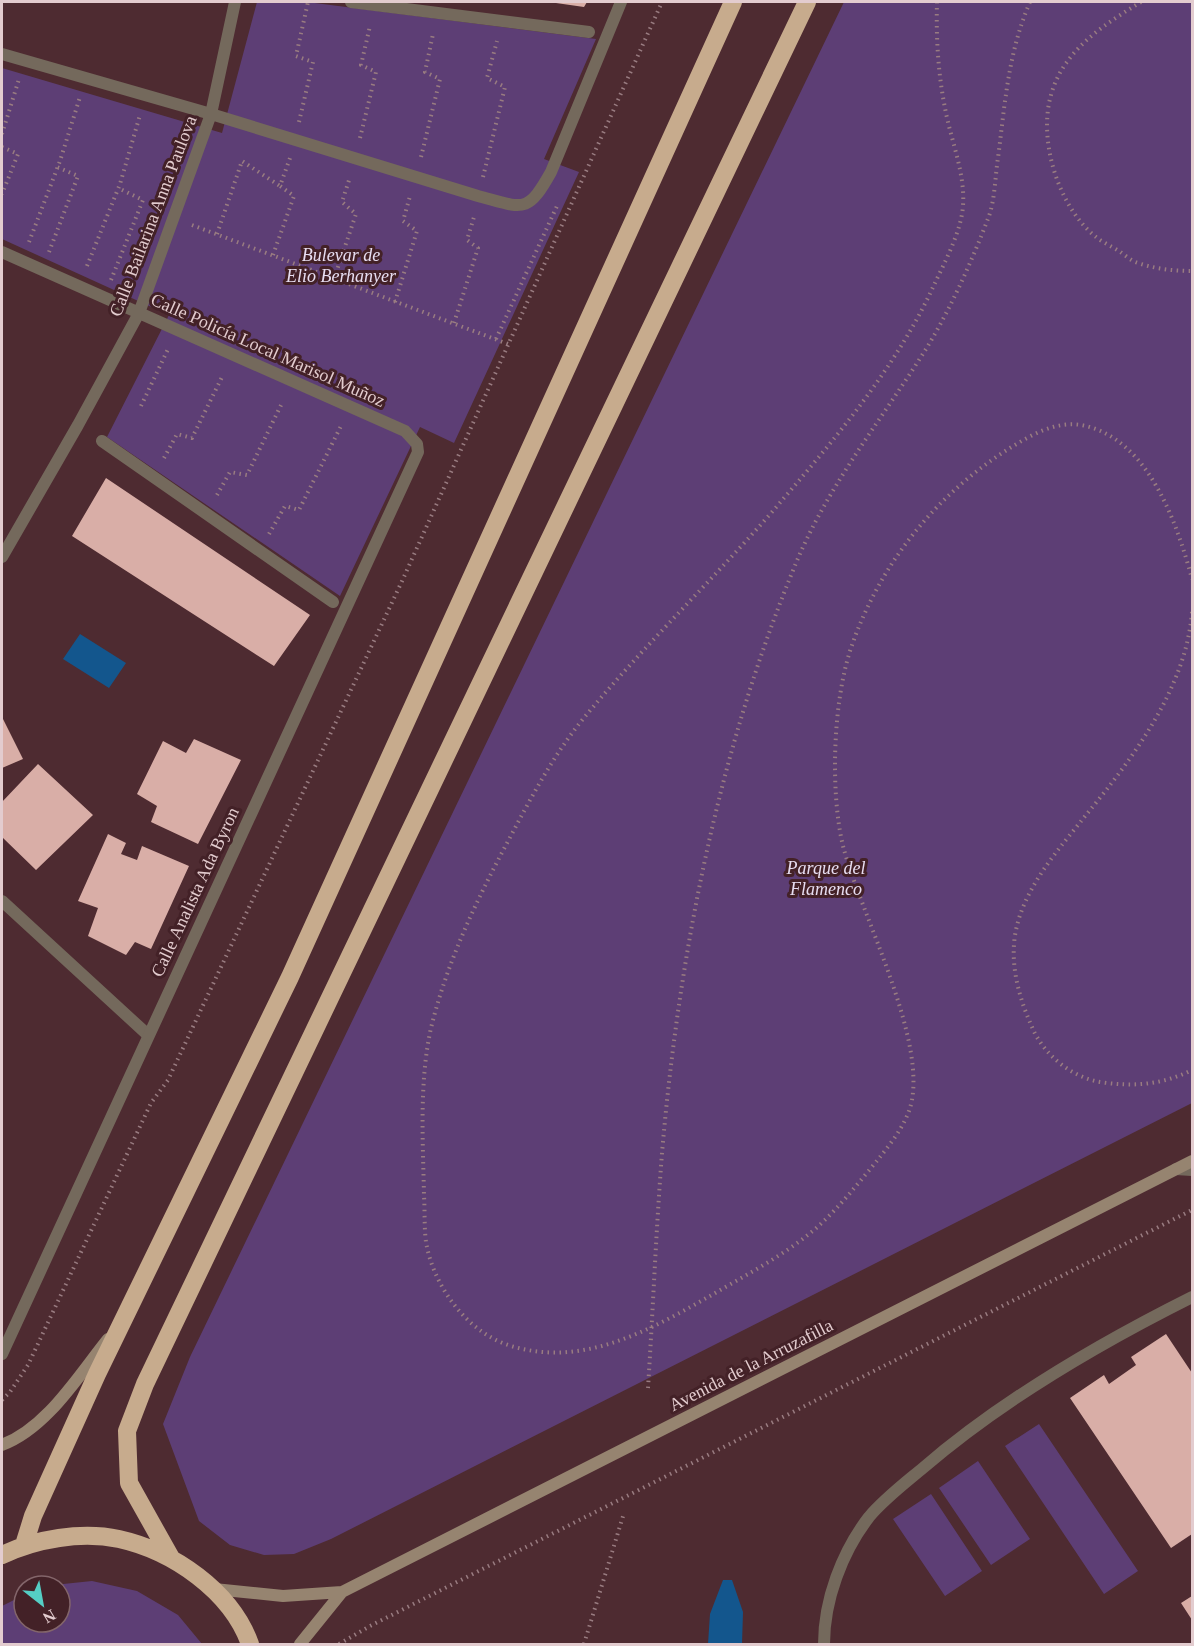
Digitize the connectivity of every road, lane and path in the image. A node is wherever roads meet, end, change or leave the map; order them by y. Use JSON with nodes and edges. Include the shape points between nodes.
{"nodes":[{"id":1,"x":235,"y":2,"type":"edge"},
{"id":2,"x":308,"y":2,"type":"edge"},
{"id":3,"x":351,"y":2,"type":"edge"},
{"id":4,"x":621,"y":2,"type":"edge"},
{"id":5,"x":662,"y":2,"type":"edge"},
{"id":6,"x":733,"y":2,"type":"edge"},
{"id":7,"x":807,"y":2,"type":"edge"},
{"id":8,"x":937,"y":2,"type":"edge"},
{"id":9,"x":1030,"y":2,"type":"edge"},
{"id":10,"x":1141,"y":2,"type":"edge"},
{"id":11,"x":375,"y":4,"type":"junction"},
{"id":12,"x":437,"y":12,"type":"junction"},
{"id":13,"x":502,"y":21,"type":"junction"},
{"id":14,"x":589,"y":32,"type":"dead end"},
{"id":15,"x":2,"y":54,"type":"edge"},
{"id":16,"x":19,"y":78,"type":"dead end"},
{"id":17,"x":80,"y":96,"type":"dead end"},
{"id":18,"x":140,"y":114,"type":"dead end"},
{"id":19,"x":211,"y":114,"type":"junction"},
{"id":20,"x":2,"y":135,"type":"edge"},
{"id":21,"x":295,"y":141,"type":"junction"},
{"id":22,"x":2,"y":147,"type":"edge"},
{"id":23,"x":356,"y":159,"type":"junction"},
{"id":24,"x":57,"y":167,"type":"junction"},
{"id":25,"x":416,"y":177,"type":"junction"},
{"id":26,"x":280,"y":186,"type":"junction"},
{"id":27,"x":118,"y":188,"type":"junction"},
{"id":28,"x":2,"y":194,"type":"edge"},
{"id":29,"x":478,"y":196,"type":"junction"},
{"id":30,"x":560,"y":200,"type":"dead end"},
{"id":31,"x":175,"y":218,"type":"junction"},
{"id":32,"x":217,"y":234,"type":"junction"},
{"id":33,"x":27,"y":246,"type":"dead end"},
{"id":34,"x":2,"y":252,"type":"edge"},
{"id":35,"x":48,"y":255,"type":"dead end"},
{"id":36,"x":273,"y":255,"type":"junction"},
{"id":37,"x":1192,"y":271,"type":"edge"},
{"id":38,"x":334,"y":279,"type":"junction"},
{"id":39,"x":110,"y":282,"type":"dead end"},
{"id":40,"x":79,"y":286,"type":"junction"},
{"id":41,"x":395,"y":302,"type":"junction"},
{"id":42,"x":139,"y":313,"type":"junction"},
{"id":43,"x":454,"y":323,"type":"junction"},
{"id":44,"x":177,"y":330,"type":"junction"},
{"id":45,"x":496,"y":339,"type":"junction"},
{"id":46,"x":508,"y":344,"type":"junction"},
{"id":47,"x":223,"y":375,"type":"dead end"},
{"id":48,"x":283,"y":401,"type":"dead end"},
{"id":49,"x":141,"y":406,"type":"dead end"},
{"id":50,"x":341,"y":426,"type":"dead end"},
{"id":51,"x":102,"y":441,"type":"dead end"},
{"id":52,"x":417,"y":444,"type":"joint"},
{"id":53,"x":154,"y":478,"type":"junction"},
{"id":54,"x":206,"y":514,"type":"junction"},
{"id":55,"x":259,"y":550,"type":"junction"},
{"id":56,"x":2,"y":556,"type":"edge"},
{"id":57,"x":1192,"y":579,"type":"edge"},
{"id":58,"x":333,"y":602,"type":"dead end"},
{"id":59,"x":1192,"y":612,"type":"edge"},
{"id":60,"x":2,"y":901,"type":"edge"},
{"id":61,"x":148,"y":1035,"type":"junction"},
{"id":62,"x":1192,"y":1070,"type":"edge"},
{"id":63,"x":1192,"y":1161,"type":"edge"},
{"id":64,"x":1176,"y":1170,"type":"junction"},
{"id":65,"x":1192,"y":1170,"type":"edge"},
{"id":66,"x":1192,"y":1210,"type":"edge"},
{"id":67,"x":1192,"y":1297,"type":"edge"},
{"id":68,"x":125,"y":1317,"type":"junction"},
{"id":69,"x":652,"y":1328,"type":"junction"},
{"id":70,"x":2,"y":1354,"type":"edge"},
{"id":71,"x":648,"y":1388,"type":"dead end"},
{"id":72,"x":2,"y":1400,"type":"edge"},
{"id":73,"x":2,"y":1445,"type":"edge"},
{"id":74,"x":624,"y":1513,"type":"dead end"},
{"id":75,"x":24,"y":1545,"type":"junction"},
{"id":76,"x":2,"y":1555,"type":"edge"},
{"id":77,"x":171,"y":1558,"type":"junction"},
{"id":78,"x":214,"y":1589,"type":"junction"},
{"id":79,"x":342,"y":1592,"type":"junction"},
{"id":80,"x":250,"y":1644,"type":"edge"},
{"id":81,"x":300,"y":1644,"type":"edge"},
{"id":82,"x":339,"y":1644,"type":"edge"},
{"id":83,"x":584,"y":1644,"type":"edge"},
{"id":84,"x":824,"y":1644,"type":"edge"}],
"edges":[{"from":1,"to":19,"type":"street","name":"Calle Bailarina Anna Paulova"},
{"from":2,"to":21,"type":"path","via":[[296,56],[313,62]]},
{"from":3,"to":11,"type":"street"},
{"from":4,"to":29,"type":"street","via":[[551,172],[532,201],[515,206]]},
{"from":5,"to":46,"type":"path"},
{"from":6,"to":68,"type":"highway","via":[[290,977]]},
{"from":7,"to":77,"type":"highway","via":[[146,1384],[127,1431],[129,1483]]},
{"from":8,"to":69,"type":"path","via":[[943,99],[962,179],[962,216],[911,333],[821,456],[581,721],[533,793],[485,883],[448,969],[430,1034],[423,1095],[426,1242],[436,1279],[463,1315],[497,1341],[534,1352],[567,1352],[613,1344]]},
{"from":9,"to":69,"type":"path","via":[[1018,29],[1005,81],[991,212],[927,346],[837,481],[794,567],[725,778],[695,911],[677,1032],[662,1151]]},
{"from":10,"to":37,"type":"path","via":[[1098,28],[1068,60],[1051,94],[1046,129],[1053,168],[1068,203],[1094,236],[1136,262],[1170,271]]},
{"from":11,"to":12,"type":"street"},
{"from":11,"to":23,"type":"path","via":[[361,65],[376,72]]},
{"from":12,"to":13,"type":"street"},
{"from":12,"to":25,"type":"path","via":[[425,72],[440,79]]},
{"from":13,"to":14,"type":"street"},
{"from":13,"to":29,"type":"path","via":[[487,78],[505,87]]},
{"from":15,"to":19,"type":"street"},
{"from":16,"to":20,"type":"path"},
{"from":17,"to":24,"type":"path"},
{"from":18,"to":27,"type":"path"},
{"from":19,"to":21,"type":"street"},
{"from":19,"to":31,"type":"street","name":"Calle Bailarina Anna Paulova"},
{"from":21,"to":23,"type":"street"},
{"from":21,"to":26,"type":"path"},
{"from":22,"to":28,"type":"path","via":[[18,154]]},
{"from":23,"to":25,"type":"street"},
{"from":23,"to":38,"type":"path","via":[[342,202],[356,214]]},
{"from":24,"to":33,"type":"path"},
{"from":24,"to":35,"type":"path","via":[[78,176]]},
{"from":25,"to":29,"type":"street"},
{"from":25,"to":41,"type":"path","via":[[403,221],[417,231]]},
{"from":26,"to":32,"type":"path","via":[[242,161]]},
{"from":26,"to":36,"type":"path","via":[[294,196]]},
{"from":27,"to":39,"type":"path","via":[[142,200]]},
{"from":27,"to":40,"type":"path"},
{"from":29,"to":43,"type":"path","via":[[467,240],[478,248]]},
{"from":30,"to":45,"type":"path"},
{"from":31,"to":32,"type":"path"},
{"from":31,"to":42,"type":"street","name":"Calle Bailarina Anna Paulova"},
{"from":32,"to":36,"type":"path"},
{"from":34,"to":40,"type":"street","name":"Calle Policía Local Marisol Muñoz"},
{"from":36,"to":38,"type":"path"},
{"from":38,"to":41,"type":"path"},
{"from":40,"to":42,"type":"street","name":"Calle Policía Local Marisol Muñoz"},
{"from":41,"to":43,"type":"path"},
{"from":42,"to":44,"type":"street","name":"Calle Policía Local Marisol Muñoz"},
{"from":42,"to":56,"type":"street","name":"Calle Bailarina Anna Paulova"},
{"from":43,"to":45,"type":"path"},
{"from":44,"to":49,"type":"path"},
{"from":44,"to":52,"type":"street","name":"Calle Policía Local Marisol Muñoz","via":[[405,431]]},
{"from":45,"to":46,"type":"path"},
{"from":46,"to":72,"type":"path","via":[[403,579],[168,1080],[151,1103],[28,1365]]},
{"from":47,"to":53,"type":"path","via":[[192,438],[177,434]]},
{"from":48,"to":54,"type":"path","via":[[247,475],[230,472]]},
{"from":50,"to":55,"type":"path","via":[[299,510],[285,506]]},
{"from":51,"to":53,"type":"street"},
{"from":52,"to":61,"type":"street","name":"Calle Analista Ada Byron","via":[[415,462]]},
{"from":53,"to":54,"type":"street"},
{"from":54,"to":55,"type":"street"},
{"from":55,"to":58,"type":"street"},
{"from":57,"to":69,"type":"path","via":[[1183,547],[1158,490],[1135,457],[1109,436],[1083,425],[1056,425],[1028,436],[982,465],[936,506],[903,547],[872,598],[848,655],[836,729],[836,782],[842,843],[903,1016],[914,1087],[908,1113],[891,1143],[842,1204],[809,1234]]},
{"from":59,"to":62,"type":"path","via":[[1176,676],[1150,728],[1030,892],[1016,930],[1014,959],[1020,1000],[1037,1040],[1061,1065],[1094,1081],[1128,1086],[1171,1080]]},
{"from":60,"to":61,"type":"street"},
{"from":61,"to":70,"type":"street","name":"Calle Analista Ada Byron"},
{"from":63,"to":64,"type":"main road","name":"Avenida de la Arruzafilla"},
{"from":64,"to":65,"type":"street","name":"Avenida de la Arruzafilla"},
{"from":64,"to":79,"type":"main road","name":"Avenida de la Arruzafilla"},
{"from":66,"to":82,"type":"path"},
{"from":67,"to":84,"type":"street","via":[[1067,1366],[957,1438],[897,1489],[870,1516],[849,1547],[832,1589]]},
{"from":68,"to":73,"type":"main road","via":[[53,1408],[14,1441]]},
{"from":68,"to":75,"type":"highway","via":[[38,1505]]},
{"from":69,"to":71,"type":"path"},
{"from":74,"to":83,"type":"path"},
{"from":75,"to":76,"type":"highway"},
{"from":75,"to":77,"type":"highway","via":[[75,1537],[118,1539]]},
{"from":77,"to":78,"type":"highway"},
{"from":78,"to":79,"type":"main road","name":"Avenida de la Arruzafilla","via":[[283,1596]]},
{"from":78,"to":80,"type":"highway","via":[[245,1629]]},
{"from":79,"to":81,"type":"main road","name":"Avenida de la Arruzafilla"}]}
